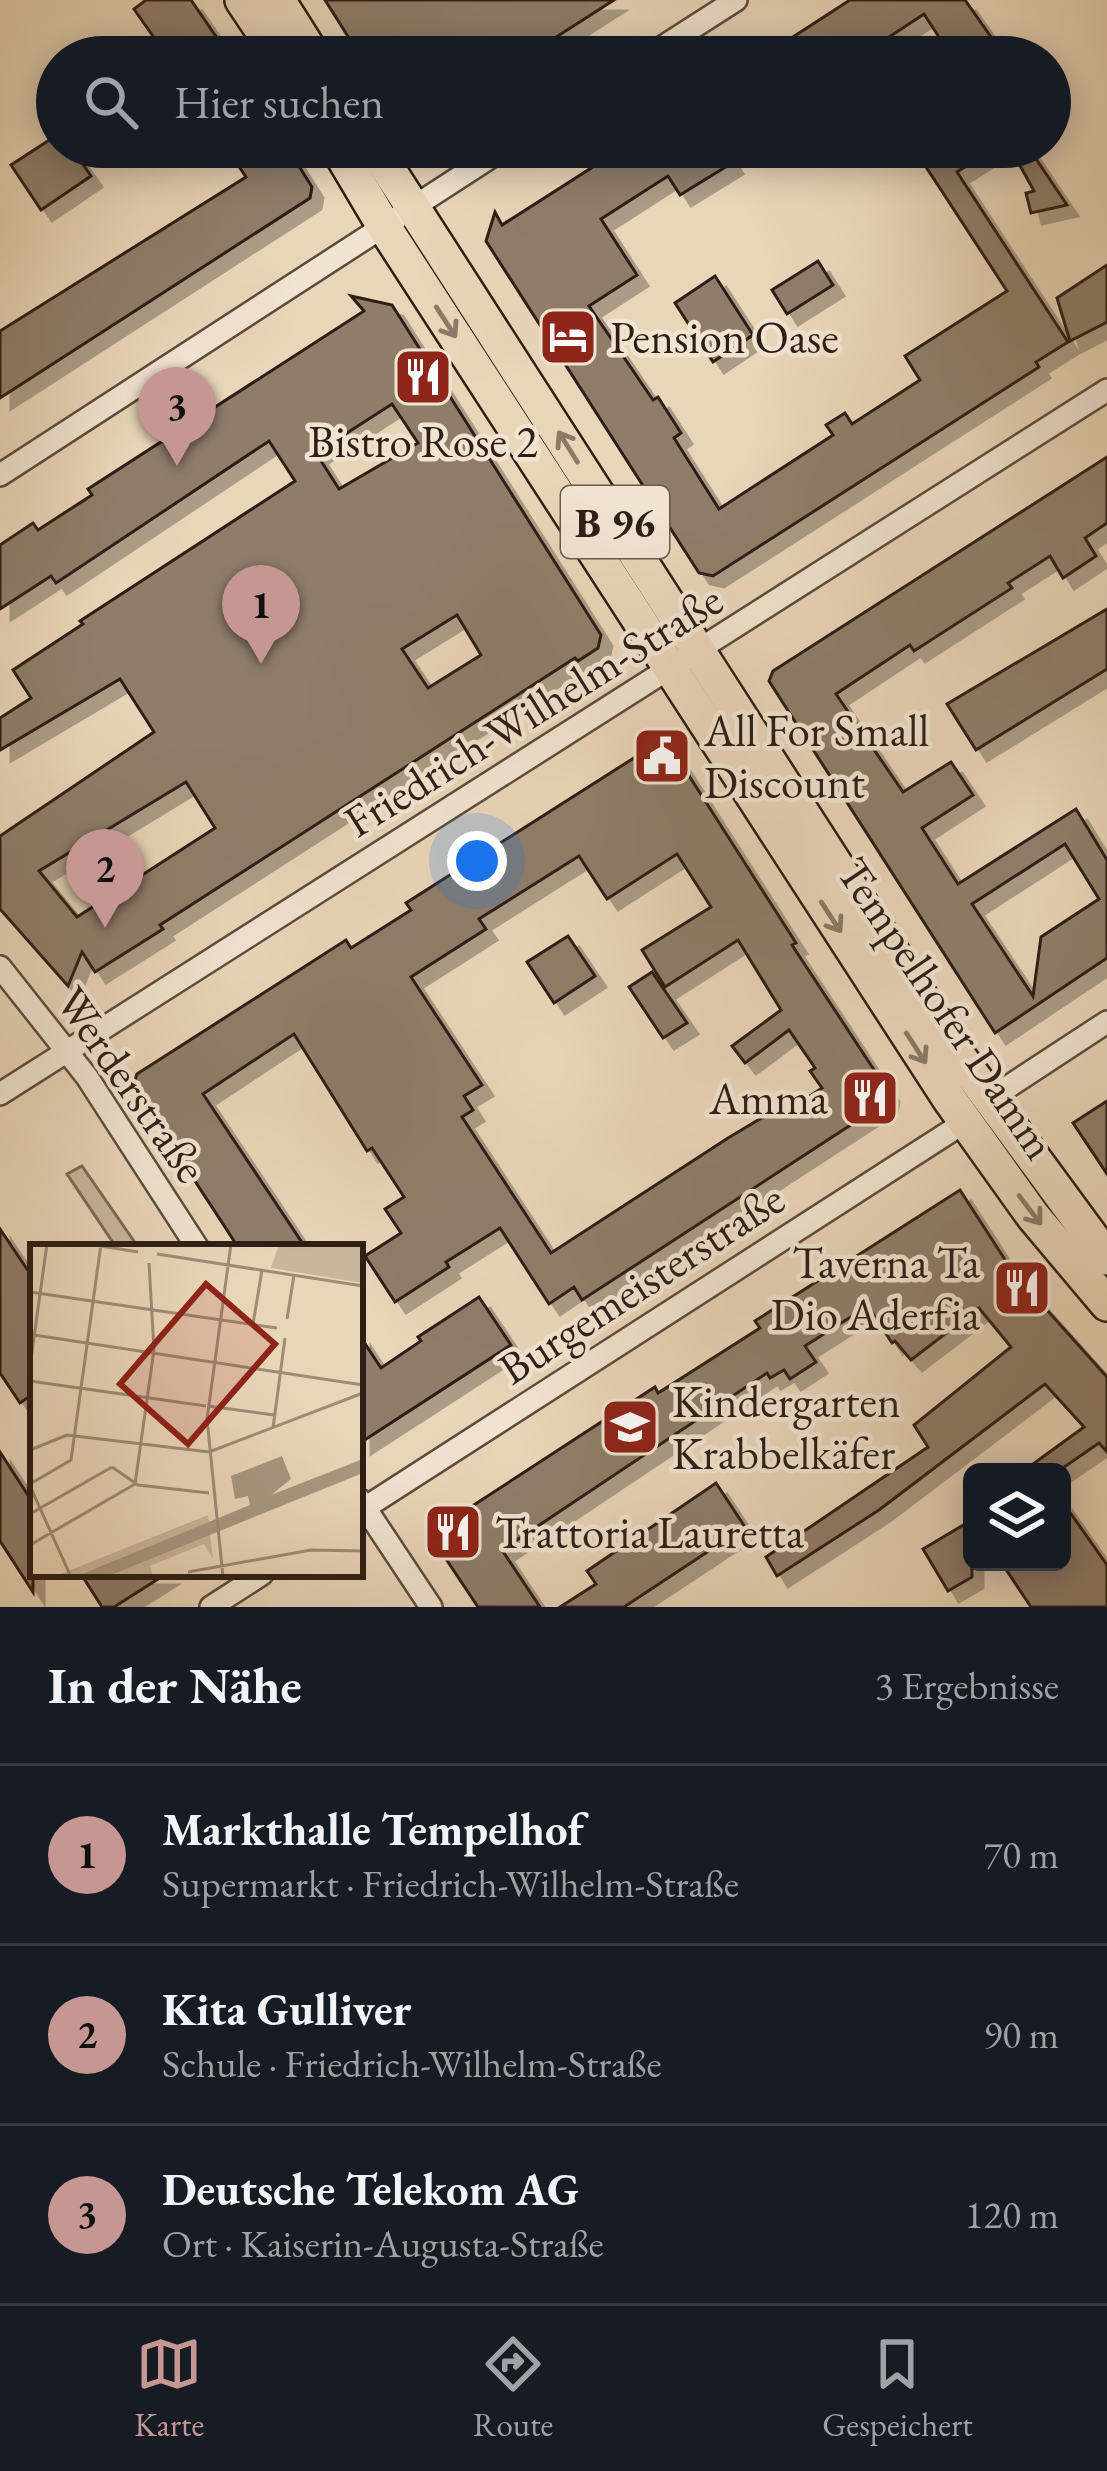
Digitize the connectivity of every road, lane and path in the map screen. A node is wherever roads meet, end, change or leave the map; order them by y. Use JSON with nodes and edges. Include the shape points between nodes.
{"nodes":[{"id":1,"x":242,"y":0,"type":"edge"},
{"id":2,"x":278,"y":0,"type":"edge"},
{"id":3,"x":736,"y":0,"type":"edge"},
{"id":4,"x":266,"y":36,"type":"edge"},
{"id":5,"x":301,"y":36,"type":"edge"},
{"id":6,"x":680,"y":36,"type":"edge"},
{"id":7,"x":355,"y":168,"type":"edge"},
{"id":8,"x":381,"y":168,"type":"edge"},
{"id":9,"x":474,"y":168,"type":"edge"},
{"id":10,"x":398,"y":218,"type":"junction"},
{"id":11,"x":1107,"y":390,"type":"edge"},
{"id":12,"x":0,"y":475,"type":"edge"},
{"id":13,"x":685,"y":661,"type":"junction"},
{"id":14,"x":0,"y":968,"type":"edge"},
{"id":15,"x":1107,"y":1022,"type":"edge"},
{"id":16,"x":67,"y":1052,"type":"junction"},
{"id":17,"x":0,"y":1094,"type":"edge"},
{"id":18,"x":976,"y":1111,"type":"junction"},
{"id":19,"x":195,"y":1244,"type":"edge"},
{"id":20,"x":1107,"y":1258,"type":"edge"},
{"id":21,"x":1107,"y":1304,"type":"edge"},
{"id":22,"x":363,"y":1505,"type":"edge"},
{"id":23,"x":363,"y":1507,"type":"edge"},
{"id":24,"x":257,"y":1577,"type":"edge"},
{"id":25,"x":211,"y":1607,"type":"edge"},
{"id":26,"x":431,"y":1607,"type":"edge"}],
"edges":[{"from":1,"to":4,"type":"main road"},
{"from":2,"to":5,"type":"main road"},
{"from":3,"to":6,"type":"street"},
{"from":7,"to":10,"type":"main road","name":"Tempelhofer Damm","number":"B 96"},
{"from":8,"to":10,"type":"main road","name":"Tempelhofer Damm","number":"B 96"},
{"from":9,"to":10,"type":"street"},
{"from":10,"to":12,"type":"street"},
{"from":10,"to":13,"type":"main road","name":"Tempelhofer Damm","number":"B 96"},
{"from":11,"to":13,"type":"street","name":"Friedrich-Wilhelm-Straße"},
{"from":13,"to":16,"type":"street","name":"Friedrich-Wilhelm-Straße"},
{"from":13,"to":18,"type":"main road","name":"Tempelhofer Damm","number":"B 96"},
{"from":14,"to":16,"type":"street","name":"Werderstraße"},
{"from":15,"to":18,"type":"street","name":"Burgemeisterstraße"},
{"from":16,"to":17,"type":"street","name":"Friedrich-Wilhelm-Straße"},
{"from":16,"to":19,"type":"street","name":"Werderstraße"},
{"from":18,"to":20,"type":"main road","name":"Tempelhofer Damm","number":"B 96"},
{"from":18,"to":21,"type":"main road","name":"Tempelhofer Damm","number":"B 96","one_way":true,"via":[[1033,1216]]},
{"from":18,"to":22,"type":"street","name":"Burgemeisterstraße"},
{"from":23,"to":26,"type":"street"},
{"from":24,"to":25,"type":"street"}]}
